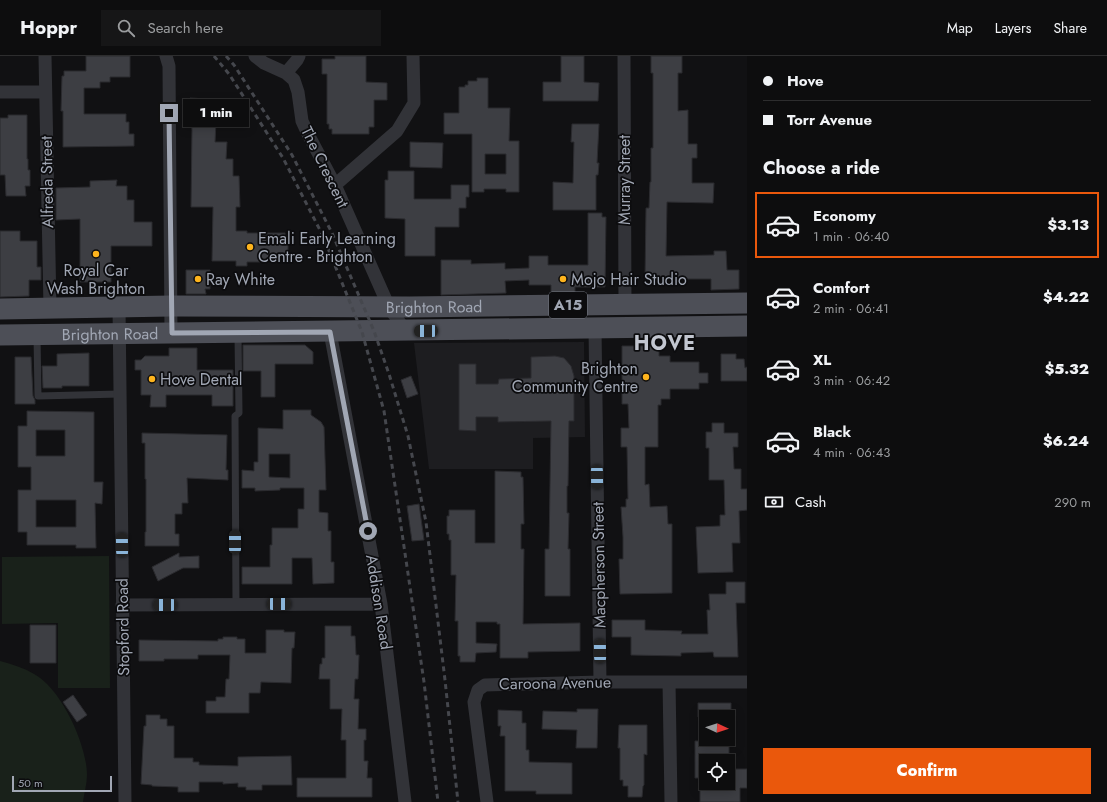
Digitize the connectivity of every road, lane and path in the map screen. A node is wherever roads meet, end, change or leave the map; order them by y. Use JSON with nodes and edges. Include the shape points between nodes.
{"nodes":[{"id":1,"x":45,"y":56,"type":"edge"},
{"id":2,"x":166,"y":56,"type":"edge"},
{"id":3,"x":255,"y":56,"type":"edge"},
{"id":4,"x":299,"y":56,"type":"edge"},
{"id":5,"x":413,"y":56,"type":"edge"},
{"id":6,"x":624,"y":56,"type":"edge"},
{"id":7,"x":286,"y":73,"type":"junction"},
{"id":8,"x":0,"y":92,"type":"edge"},
{"id":9,"x":45,"y":92,"type":"junction"},
{"id":10,"x":335,"y":185,"type":"junction"},
{"id":11,"x":747,"y":303,"type":"edge"},
{"id":12,"x":625,"y":305,"type":"junction"},
{"id":13,"x":171,"y":306,"type":"junction"},
{"id":14,"x":119,"y":307,"type":"junction"},
{"id":15,"x":389,"y":307,"type":"junction"},
{"id":16,"x":50,"y":308,"type":"junction"},
{"id":17,"x":0,"y":309,"type":"edge"},
{"id":18,"x":747,"y":326,"type":"edge"},
{"id":19,"x":595,"y":328,"type":"junction"},
{"id":20,"x":410,"y":331,"type":"junction"},
{"id":21,"x":238,"y":332,"type":"junction"},
{"id":22,"x":330,"y":332,"type":"junction"},
{"id":23,"x":172,"y":333,"type":"junction"},
{"id":24,"x":119,"y":334,"type":"junction"},
{"id":25,"x":0,"y":335,"type":"edge"},
{"id":26,"x":37,"y":335,"type":"junction"},
{"id":27,"x":120,"y":394,"type":"junction"},
{"id":28,"x":381,"y":604,"type":"junction"},
{"id":29,"x":122,"y":605,"type":"junction"},
{"id":30,"x":236,"y":605,"type":"junction"},
{"id":31,"x":600,"y":682,"type":"junction"},
{"id":32,"x":669,"y":682,"type":"junction"},
{"id":33,"x":747,"y":682,"type":"edge"},
{"id":34,"x":125,"y":802,"type":"edge"},
{"id":35,"x":406,"y":802,"type":"edge"},
{"id":36,"x":487,"y":802,"type":"edge"},
{"id":37,"x":671,"y":802,"type":"edge"}],
"edges":[{"from":1,"to":9,"type":"street","name":"Alfreda Street"},
{"from":2,"to":13,"type":"street","via":[[169,66]]},
{"from":3,"to":7,"type":"street"},
{"from":4,"to":7,"type":"street"},
{"from":5,"to":10,"type":"street","via":[[414,103],[397,131]]},
{"from":6,"to":12,"type":"street","name":"Murray Street"},
{"from":7,"to":10,"type":"street","name":"The Crescent","via":[[294,80],[302,121]]},
{"from":8,"to":9,"type":"street"},
{"from":9,"to":16,"type":"street","name":"Alfreda Street"},
{"from":10,"to":15,"type":"street","name":"The Crescent"},
{"from":11,"to":12,"type":"main road","name":"Brighton Road","number":"A15"},
{"from":12,"to":15,"type":"main road","name":"Brighton Road","number":"A15"},
{"from":13,"to":14,"type":"main road","name":"Brighton Road","number":"A15"},
{"from":13,"to":15,"type":"main road","name":"Brighton Road","number":"A15"},
{"from":13,"to":23,"type":"street"},
{"from":14,"to":16,"type":"main road","name":"Brighton Road","number":"A15"},
{"from":14,"to":24,"type":"street","name":"Stopford Road"},
{"from":15,"to":20,"type":"street","name":"The Crescent","via":[[402,326]]},
{"from":16,"to":17,"type":"main road","name":"Brighton Road","number":"A15"},
{"from":18,"to":19,"type":"main road","name":"Brighton Road","number":"A15"},
{"from":19,"to":20,"type":"main road","name":"Brighton Road","number":"A15"},
{"from":19,"to":31,"type":"street","name":"Macpherson Street"},
{"from":20,"to":22,"type":"main road","name":"Brighton Road","number":"A15"},
{"from":21,"to":22,"type":"main road","name":"Brighton Road","number":"A15"},
{"from":21,"to":23,"type":"main road","name":"Brighton Road","number":"A15"},
{"from":21,"to":30,"type":"lane","via":[[239,413],[235,416]]},
{"from":22,"to":28,"type":"street","name":"Addison Road"},
{"from":23,"to":24,"type":"main road","name":"Brighton Road","number":"A15"},
{"from":24,"to":26,"type":"main road","name":"Brighton Road","number":"A15"},
{"from":24,"to":27,"type":"street","name":"Stopford Road"},
{"from":25,"to":26,"type":"main road","name":"Brighton Road","number":"A15"},
{"from":26,"to":27,"type":"lane","via":[[38,396]]},
{"from":27,"to":29,"type":"street","name":"Stopford Road"},
{"from":28,"to":30,"type":"street"},
{"from":28,"to":35,"type":"street","name":"Addison Road"},
{"from":29,"to":30,"type":"street"},
{"from":29,"to":34,"type":"street","name":"Stopford Road"},
{"from":31,"to":32,"type":"street","name":"Caroona Avenue"},
{"from":31,"to":36,"type":"street","name":"Caroona Avenue","via":[[488,684],[478,690],[474,702]]},
{"from":32,"to":33,"type":"street","name":"Caroona Avenue"},
{"from":32,"to":37,"type":"street"}]}
